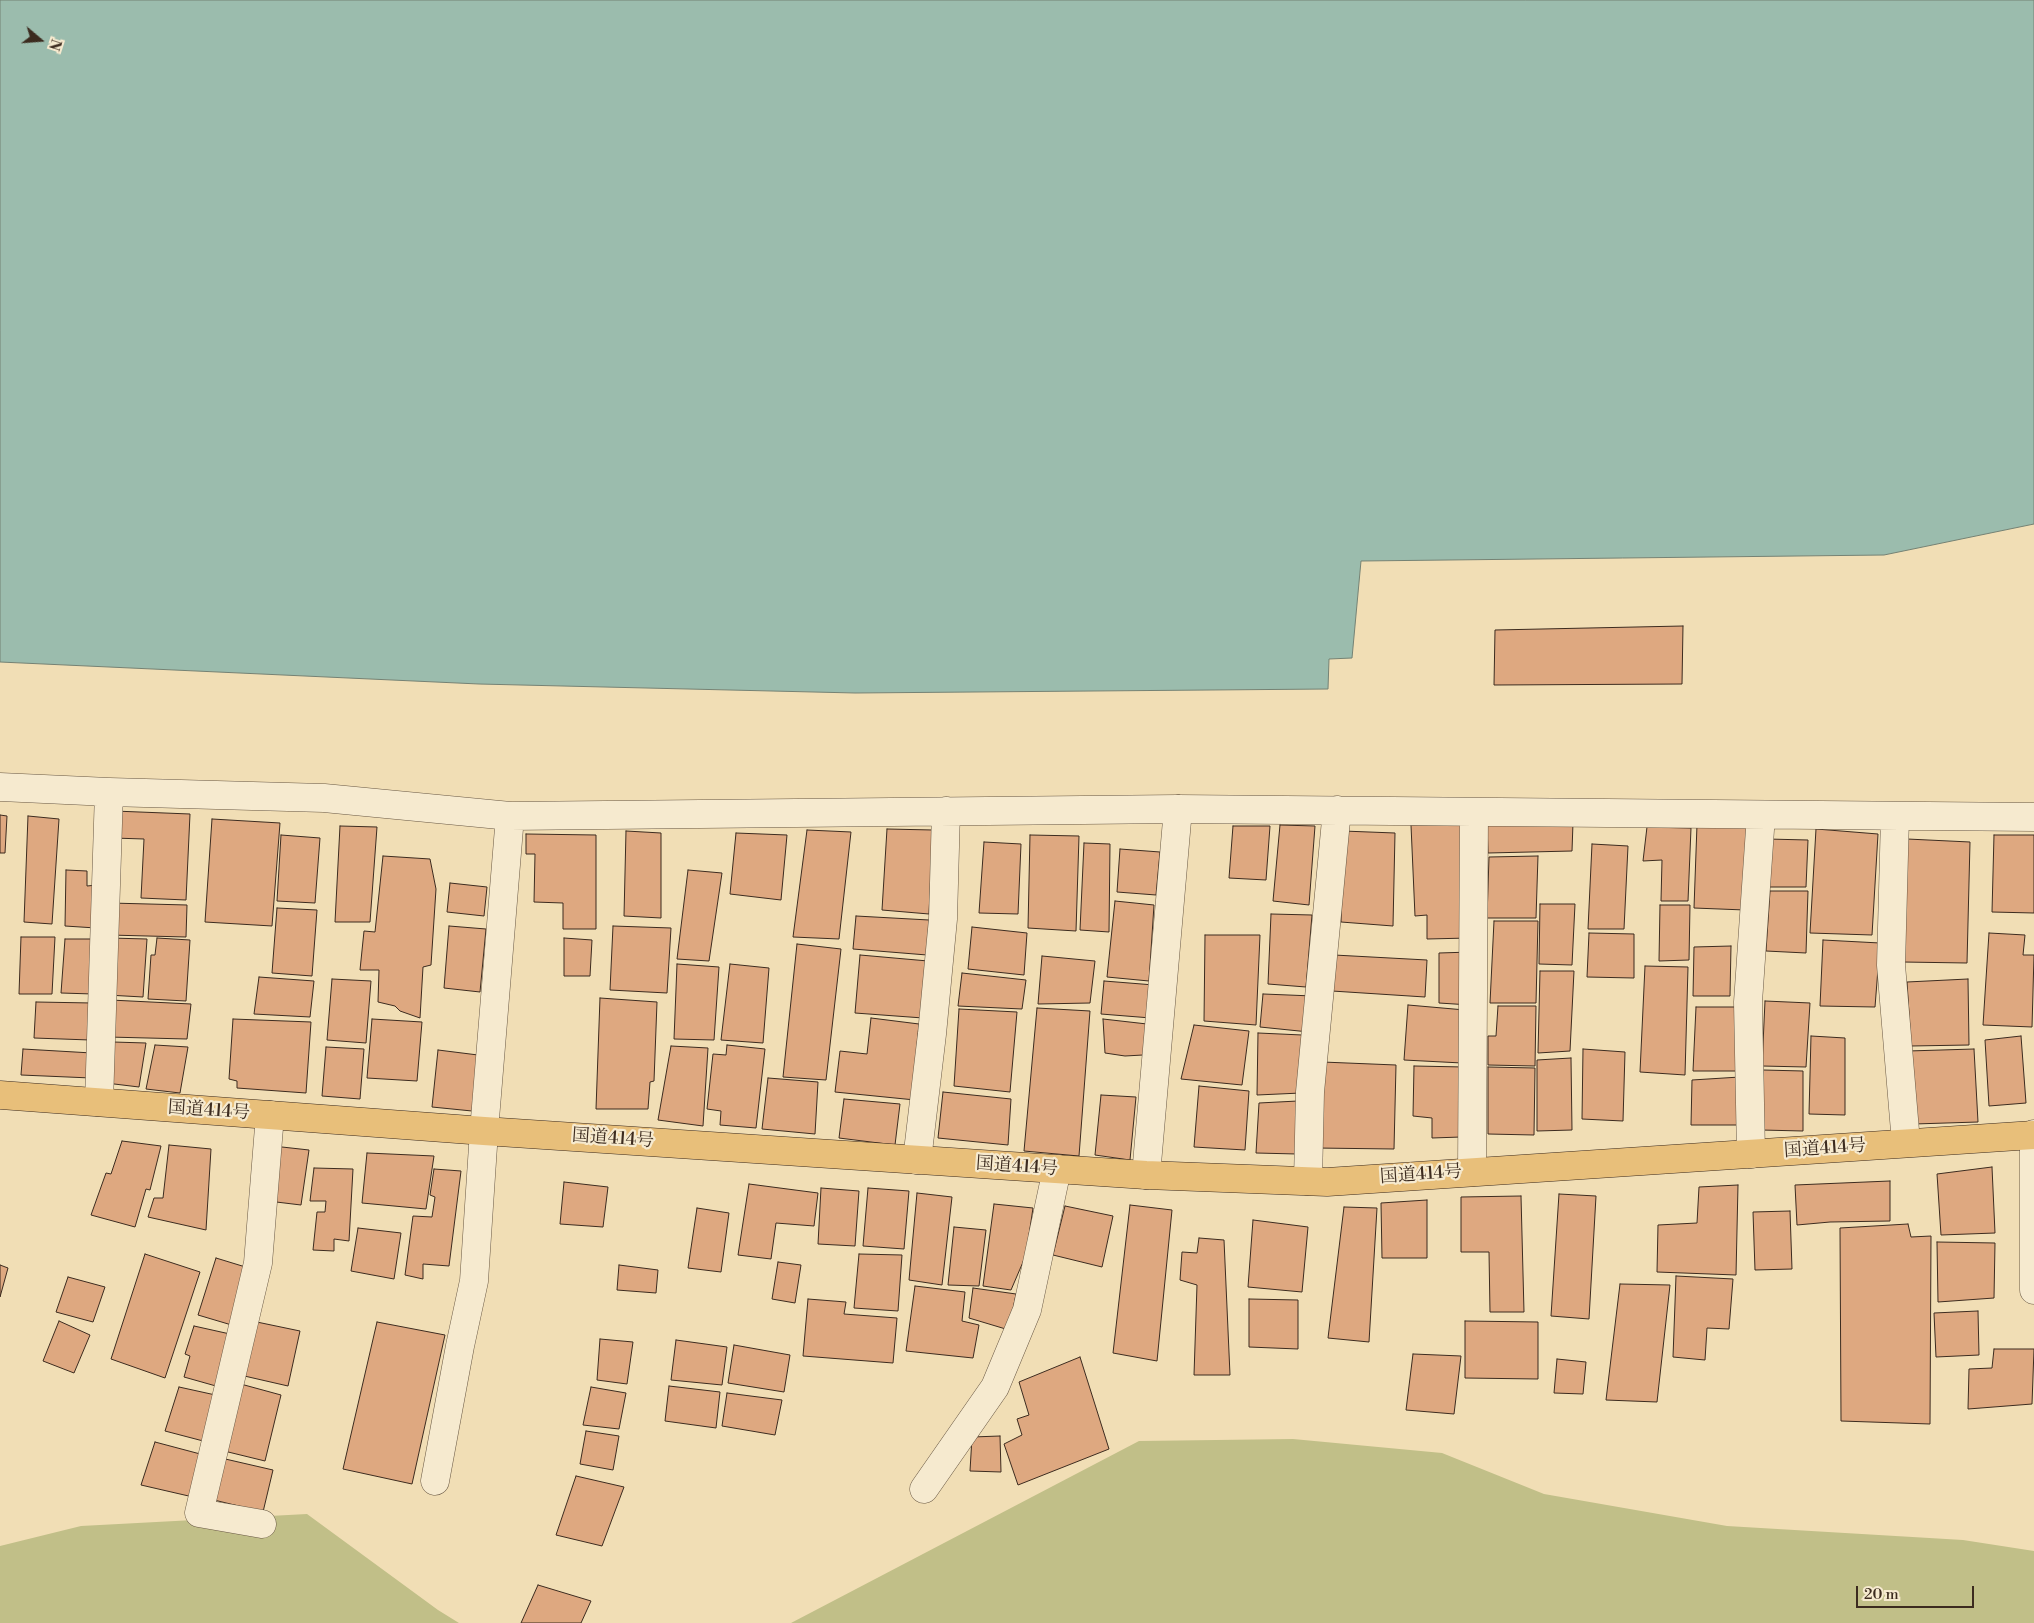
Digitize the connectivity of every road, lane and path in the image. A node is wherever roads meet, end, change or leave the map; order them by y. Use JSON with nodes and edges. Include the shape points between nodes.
{"nodes":[{"id":1,"x":0,"y":787,"type":"edge"},
{"id":2,"x":109,"y":792,"type":"junction"},
{"id":3,"x":1178,"y":809,"type":"junction"},
{"id":4,"x":1337,"y":810,"type":"junction"},
{"id":5,"x":946,"y":811,"type":"junction"},
{"id":6,"x":1474,"y":812,"type":"junction"},
{"id":7,"x":1761,"y":815,"type":"junction"},
{"id":8,"x":510,"y":816,"type":"junction"},
{"id":9,"x":1895,"y":817,"type":"junction"},
{"id":10,"x":2034,"y":817,"type":"edge"},
{"id":11,"x":0,"y":1095,"type":"edge"},
{"id":12,"x":98,"y":1102,"type":"junction"},
{"id":13,"x":270,"y":1115,"type":"junction"},
{"id":14,"x":484,"y":1131,"type":"junction"},
{"id":15,"x":2034,"y":1135,"type":"edge"},
{"id":16,"x":1906,"y":1143,"type":"junction"},
{"id":17,"x":1751,"y":1154,"type":"junction"},
{"id":18,"x":917,"y":1160,"type":"junction"},
{"id":19,"x":1057,"y":1169,"type":"junction"},
{"id":20,"x":1472,"y":1172,"type":"junction"},
{"id":21,"x":1146,"y":1175,"type":"junction"},
{"id":22,"x":1308,"y":1181,"type":"junction"},
{"id":23,"x":2034,"y":1290,"type":"edge"},
{"id":24,"x":435,"y":1481,"type":"dead end"},
{"id":25,"x":924,"y":1489,"type":"dead end"},
{"id":26,"x":262,"y":1524,"type":"dead end"}],
"edges":[{"from":1,"to":2,"type":"street"},
{"from":2,"to":8,"type":"street","via":[[324,798]]},
{"from":2,"to":12,"type":"street"},
{"from":3,"to":4,"type":"street"},
{"from":3,"to":5,"type":"street"},
{"from":3,"to":21,"type":"street"},
{"from":4,"to":6,"type":"street"},
{"from":4,"to":22,"type":"street","via":[[1310,1092]]},
{"from":5,"to":8,"type":"street"},
{"from":5,"to":18,"type":"street","via":[[943,919]]},
{"from":6,"to":7,"type":"street"},
{"from":6,"to":20,"type":"street"},
{"from":7,"to":9,"type":"street"},
{"from":7,"to":17,"type":"street","via":[[1748,1002]]},
{"from":8,"to":14,"type":"street"},
{"from":9,"to":10,"type":"street"},
{"from":9,"to":16,"type":"street","via":[[1891,965]]},
{"from":11,"to":12,"type":"highway","name":"国道414号"},
{"from":12,"to":13,"type":"highway","name":"国道414号"},
{"from":13,"to":14,"type":"highway","name":"国道414号"},
{"from":13,"to":26,"type":"street","via":[[258,1263],[198,1513]]},
{"from":14,"to":18,"type":"highway","name":"国道414号"},
{"from":14,"to":24,"type":"street","via":[[474,1281]]},
{"from":15,"to":16,"type":"highway","name":"国道414号"},
{"from":15,"to":23,"type":"street"},
{"from":16,"to":17,"type":"highway","name":"国道414号"},
{"from":17,"to":20,"type":"highway","name":"国道414号"},
{"from":18,"to":19,"type":"highway","name":"国道414号"},
{"from":19,"to":21,"type":"highway","name":"国道414号"},
{"from":19,"to":25,"type":"street","via":[[1028,1310],[995,1387]]},
{"from":20,"to":22,"type":"highway","name":"国道414号"},
{"from":21,"to":22,"type":"highway","name":"国道414号"}]}
